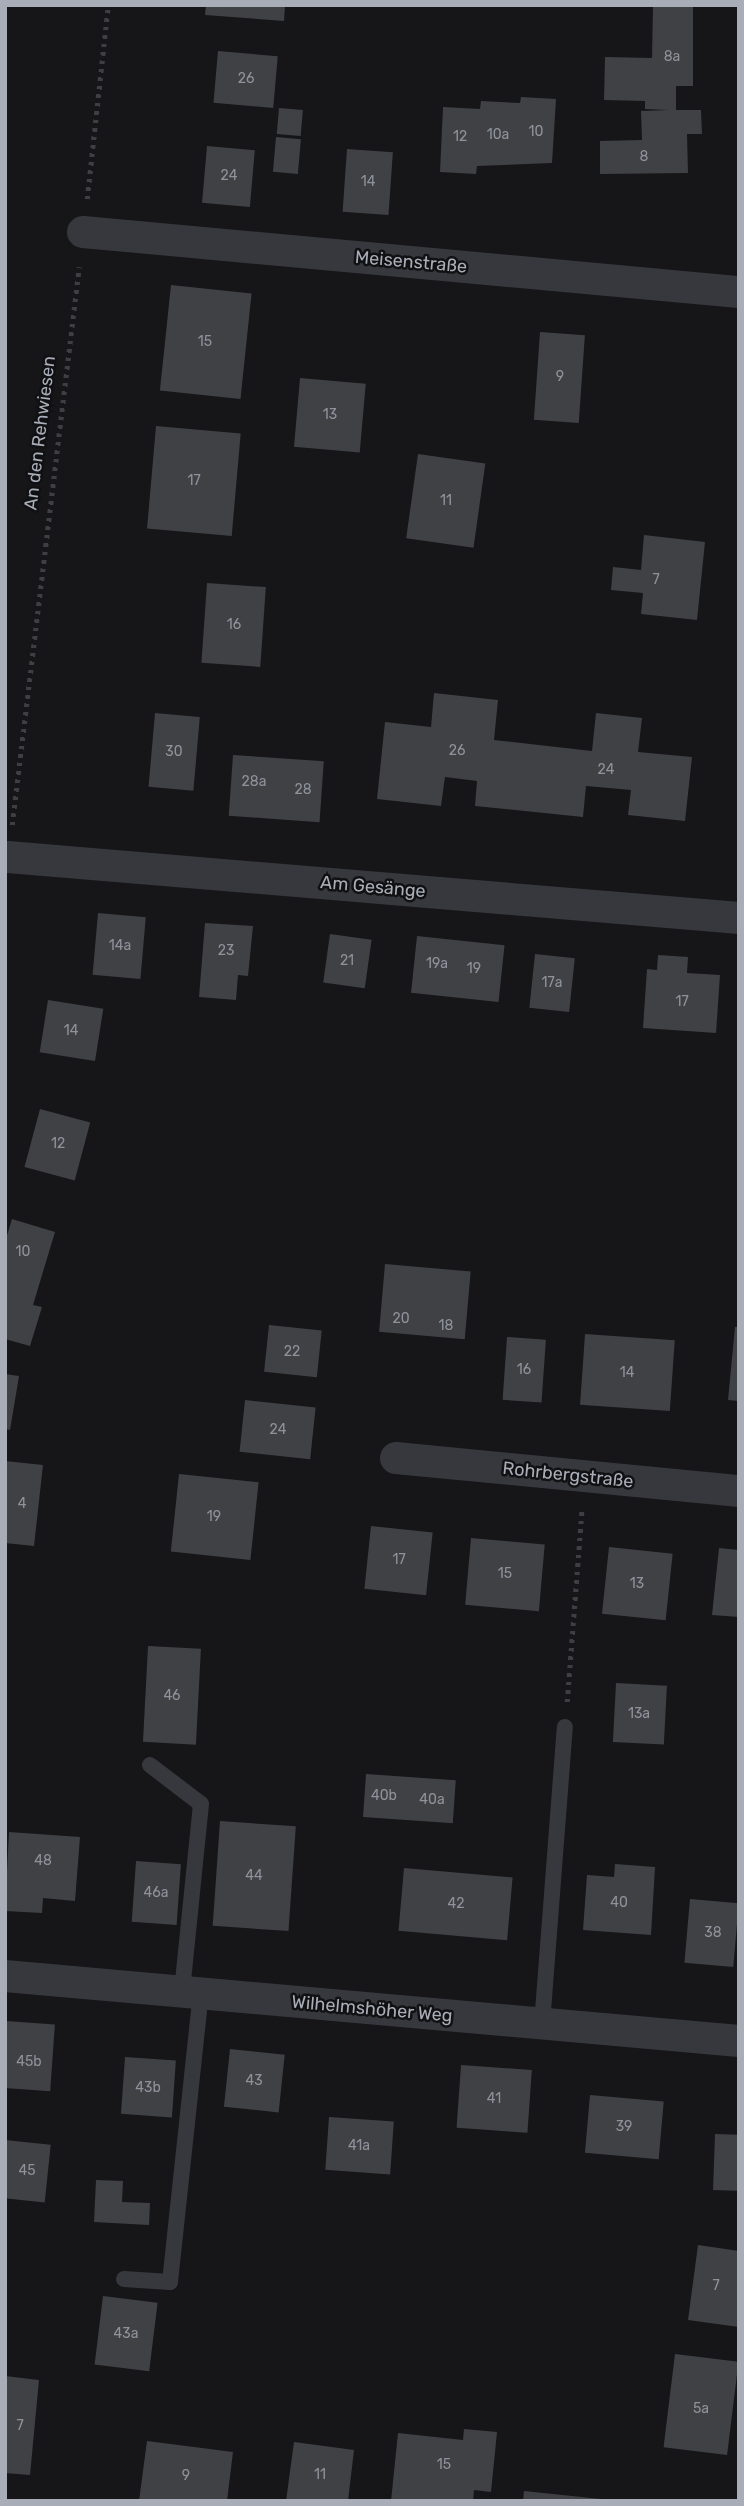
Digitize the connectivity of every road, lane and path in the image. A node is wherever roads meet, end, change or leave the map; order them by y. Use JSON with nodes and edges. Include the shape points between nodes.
{"nodes":[{"id":1,"x":108,"y":5,"type":"edge"},
{"id":2,"x":83,"y":232,"type":"junction"},
{"id":3,"x":739,"y":292,"type":"edge"},
{"id":4,"x":6,"y":861,"type":"edge"},
{"id":5,"x":739,"y":918,"type":"edge"},
{"id":6,"x":396,"y":1458,"type":"dead end"},
{"id":7,"x":584,"y":1476,"type":"junction"},
{"id":8,"x":739,"y":1491,"type":"edge"},
{"id":9,"x":565,"y":1727,"type":"joint"},
{"id":10,"x":150,"y":1765,"type":"dead end"},
{"id":11,"x":5,"y":1976,"type":"edge"},
{"id":12,"x":191,"y":1993,"type":"junction"},
{"id":13,"x":542,"y":2024,"type":"junction"},
{"id":14,"x":739,"y":2041,"type":"edge"},
{"id":15,"x":124,"y":2279,"type":"dead end"}],
"edges":[{"from":1,"to":2,"type":"path","name":"An den Rehwiesen"},
{"from":2,"to":3,"type":"street","name":"Meisenstraße"},
{"from":2,"to":4,"type":"path","name":"An den Rehwiesen"},
{"from":4,"to":5,"type":"street","name":"Am Gesänge"},
{"from":6,"to":7,"type":"street","name":"Rohrbergstraße"},
{"from":7,"to":8,"type":"street","name":"Rohrbergstraße"},
{"from":7,"to":9,"type":"path"},
{"from":9,"to":13,"type":"lane"},
{"from":10,"to":12,"type":"lane","via":[[201,1804]]},
{"from":11,"to":12,"type":"street","name":"Wilhelmshöher Weg"},
{"from":12,"to":13,"type":"street","name":"Wilhelmshöher Weg"},
{"from":12,"to":15,"type":"lane","via":[[170,2282]]},
{"from":13,"to":14,"type":"street","name":"Wilhelmshöher Weg"}]}
